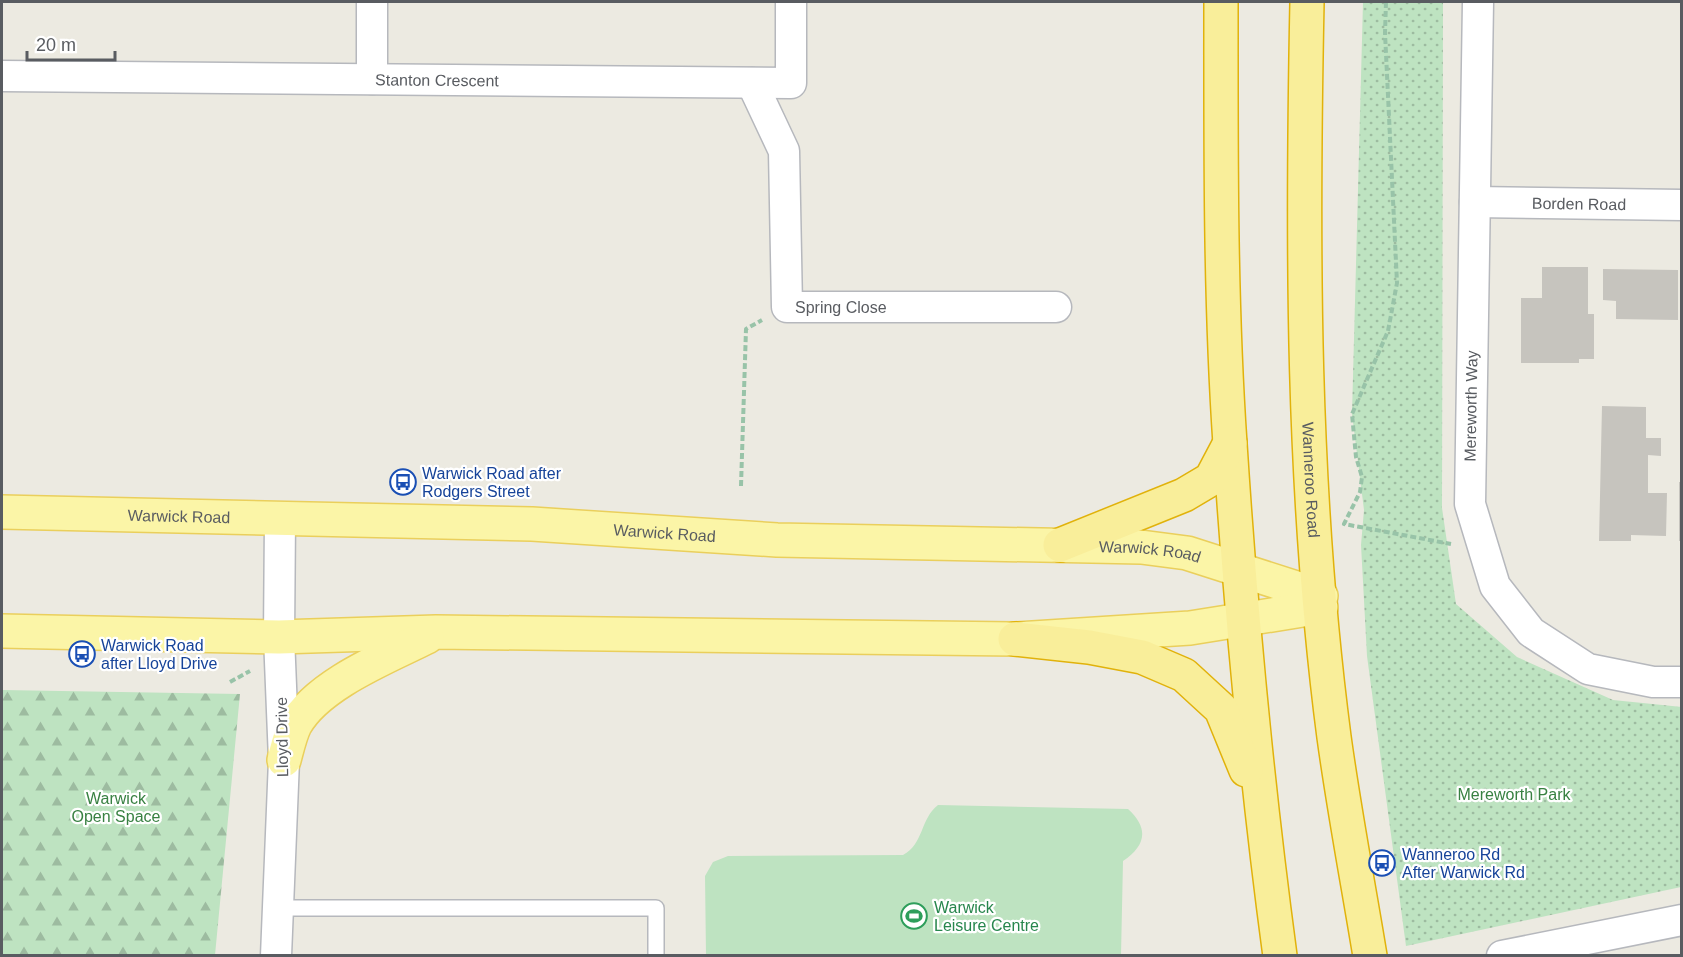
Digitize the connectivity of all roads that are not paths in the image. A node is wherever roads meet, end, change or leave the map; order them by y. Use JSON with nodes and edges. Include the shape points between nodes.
{"nodes":[{"id":1,"x":372,"y":2,"type":"edge"},
{"id":2,"x":791,"y":2,"type":"edge"},
{"id":3,"x":1221,"y":2,"type":"edge"},
{"id":4,"x":1307,"y":2,"type":"edge"},
{"id":5,"x":1478,"y":2,"type":"edge"},
{"id":6,"x":2,"y":76,"type":"edge"},
{"id":7,"x":372,"y":79,"type":"junction"},
{"id":8,"x":752,"y":83,"type":"junction"},
{"id":9,"x":1474,"y":202,"type":"junction"},
{"id":10,"x":1682,"y":205,"type":"edge"},
{"id":11,"x":1056,"y":308,"type":"dead end"},
{"id":12,"x":1230,"y":443,"type":"junction"},
{"id":13,"x":2,"y":512,"type":"edge"},
{"id":14,"x":280,"y":519,"type":"junction"},
{"id":15,"x":1060,"y":545,"type":"junction"},
{"id":16,"x":1239,"y":570,"type":"junction"},
{"id":17,"x":1321,"y":602,"type":"junction"},
{"id":18,"x":1244,"y":620,"type":"junction"},
{"id":19,"x":2,"y":631,"type":"edge"},
{"id":20,"x":436,"y":632,"type":"junction"},
{"id":21,"x":279,"y":637,"type":"junction"},
{"id":22,"x":1015,"y":639,"type":"junction"},
{"id":23,"x":1682,"y":682,"type":"edge"},
{"id":24,"x":284,"y":760,"type":"junction"},
{"id":25,"x":1259,"y":799,"type":"junction"},
{"id":26,"x":278,"y":908,"type":"junction"},
{"id":27,"x":1682,"y":920,"type":"edge"},
{"id":28,"x":276,"y":956,"type":"edge"},
{"id":29,"x":656,"y":956,"type":"edge"},
{"id":30,"x":1280,"y":956,"type":"edge"},
{"id":31,"x":1370,"y":956,"type":"edge"},
{"id":32,"x":1502,"y":956,"type":"edge"}],
"edges":[{"from":1,"to":7,"type":"street"},
{"from":2,"to":8,"type":"street","name":"Stanton Crescent","via":[[791,83]]},
{"from":3,"to":12,"type":"highway","via":[[1223,281]]},
{"from":4,"to":17,"type":"highway","name":"Wanneroo Road","via":[[1304,313]]},
{"from":5,"to":9,"type":"street","name":"Mereworth Way"},
{"from":6,"to":7,"type":"street","name":"Stanton Crescent"},
{"from":7,"to":8,"type":"street","name":"Stanton Crescent"},
{"from":8,"to":11,"type":"street","name":"Spring Close","via":[[784,151],[787,308]]},
{"from":9,"to":10,"type":"street","name":"Borden Road"},
{"from":9,"to":23,"type":"street","name":"Mereworth Way","via":[[1470,504],[1495,586],[1531,632],[1588,669],[1653,682]]},
{"from":12,"to":15,"type":"highway","via":[[1211,479],[1184,495]]},
{"from":12,"to":16,"type":"highway"},
{"from":13,"to":14,"type":"main road","name":"Warwick Road"},
{"from":14,"to":15,"type":"main road","name":"Warwick Road","via":[[532,524],[777,540]]},
{"from":14,"to":21,"type":"street","name":"Lloyd Drive"},
{"from":15,"to":16,"type":"main road","name":"Warwick Road","via":[[1141,547],[1187,553]]},
{"from":16,"to":17,"type":"main road","name":"Warwick Road"},
{"from":16,"to":18,"type":"highway"},
{"from":17,"to":18,"type":"main road"},
{"from":17,"to":31,"type":"highway","name":"Wanneroo Road","via":[[1334,737]]},
{"from":18,"to":22,"type":"main road","via":[[1179,629]]},
{"from":18,"to":25,"type":"highway"},
{"from":19,"to":21,"type":"main road"},
{"from":20,"to":21,"type":"main road"},
{"from":20,"to":22,"type":"main road"},
{"from":20,"to":24,"type":"main road","via":[[343,680],[318,699],[296,724]]},
{"from":21,"to":24,"type":"street","name":"Lloyd Drive"},
{"from":22,"to":25,"type":"highway","via":[[1142,657],[1184,675],[1221,709]]},
{"from":24,"to":26,"type":"street","name":"Lloyd Drive"},
{"from":25,"to":30,"type":"highway"},
{"from":26,"to":28,"type":"street","name":"Lloyd Drive"},
{"from":26,"to":29,"type":"lane","via":[[656,908]]},
{"from":27,"to":32,"type":"street"}]}
